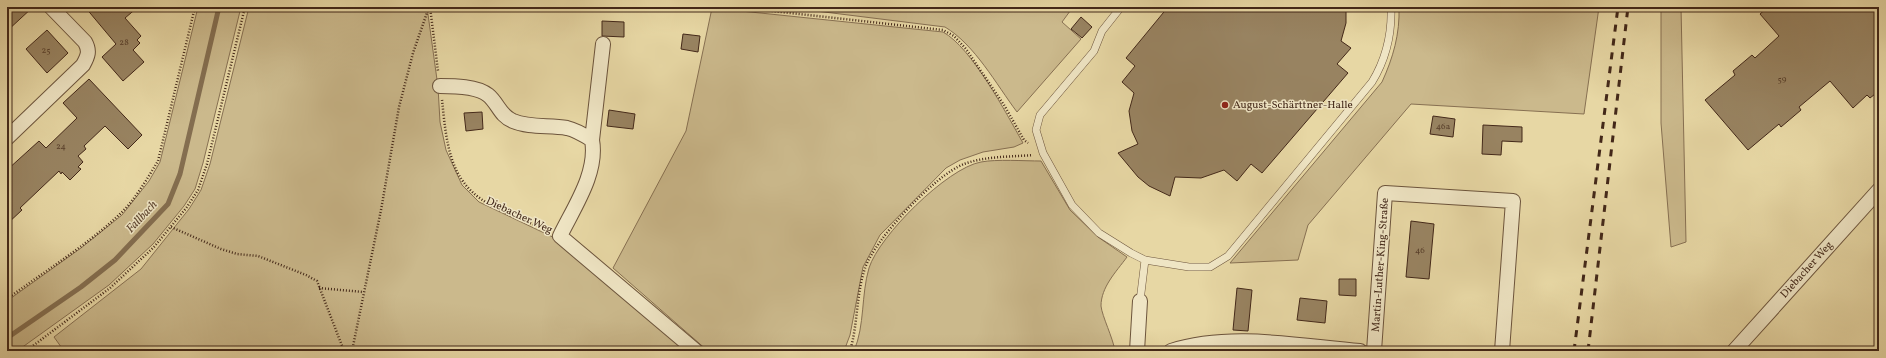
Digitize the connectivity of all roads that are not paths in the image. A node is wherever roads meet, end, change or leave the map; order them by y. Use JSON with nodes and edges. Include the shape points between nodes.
{"nodes":[{"id":1,"x":51,"y":7,"type":"edge"},
{"id":2,"x":1121,"y":7,"type":"edge"},
{"id":3,"x":1391,"y":7,"type":"edge"},
{"id":4,"x":603,"y":44,"type":"dead end"},
{"id":5,"x":440,"y":86,"type":"road end"},
{"id":6,"x":7,"y":138,"type":"edge"},
{"id":7,"x":592,"y":140,"type":"junction"},
{"id":8,"x":1879,"y":190,"type":"edge"},
{"id":9,"x":1145,"y":260,"type":"junction"},
{"id":10,"x":1140,"y":301,"type":"joint"},
{"id":11,"x":696,"y":351,"type":"edge"},
{"id":12,"x":1137,"y":351,"type":"edge"},
{"id":13,"x":1171,"y":351,"type":"edge"},
{"id":14,"x":1360,"y":351,"type":"edge"},
{"id":15,"x":1374,"y":351,"type":"edge"},
{"id":16,"x":1502,"y":351,"type":"edge"},
{"id":17,"x":1734,"y":351,"type":"edge"}],
"edges":[{"from":1,"to":6,"type":"street","via":[[85,42],[89,48],[88,56],[83,65]]},
{"from":2,"to":9,"type":"lane","via":[[1102,31],[1094,51],[1040,115],[1036,130],[1043,153],[1072,205],[1099,233]]},
{"from":3,"to":9,"type":"lane","via":[[1388,43],[1382,66],[1372,82],[1228,256],[1210,267],[1189,267]]},
{"from":4,"to":7,"type":"street","name":"Diebacher Weg"},
{"from":5,"to":7,"type":"street","via":[[477,90],[488,95],[505,117],[513,121],[568,128]]},
{"from":7,"to":11,"type":"street","name":"Diebacher Weg","via":[[594,151],[584,187],[560,236]]},
{"from":8,"to":17,"type":"street","name":"Diebacher Weg"},
{"from":9,"to":10,"type":"lane"},
{"from":10,"to":12,"type":"street"},
{"from":13,"to":14,"type":"street","via":[[1231,340]]},
{"from":15,"to":16,"type":"street","name":"Martin-Luther-King-Straße","via":[[1385,193],[1513,201]]}]}
